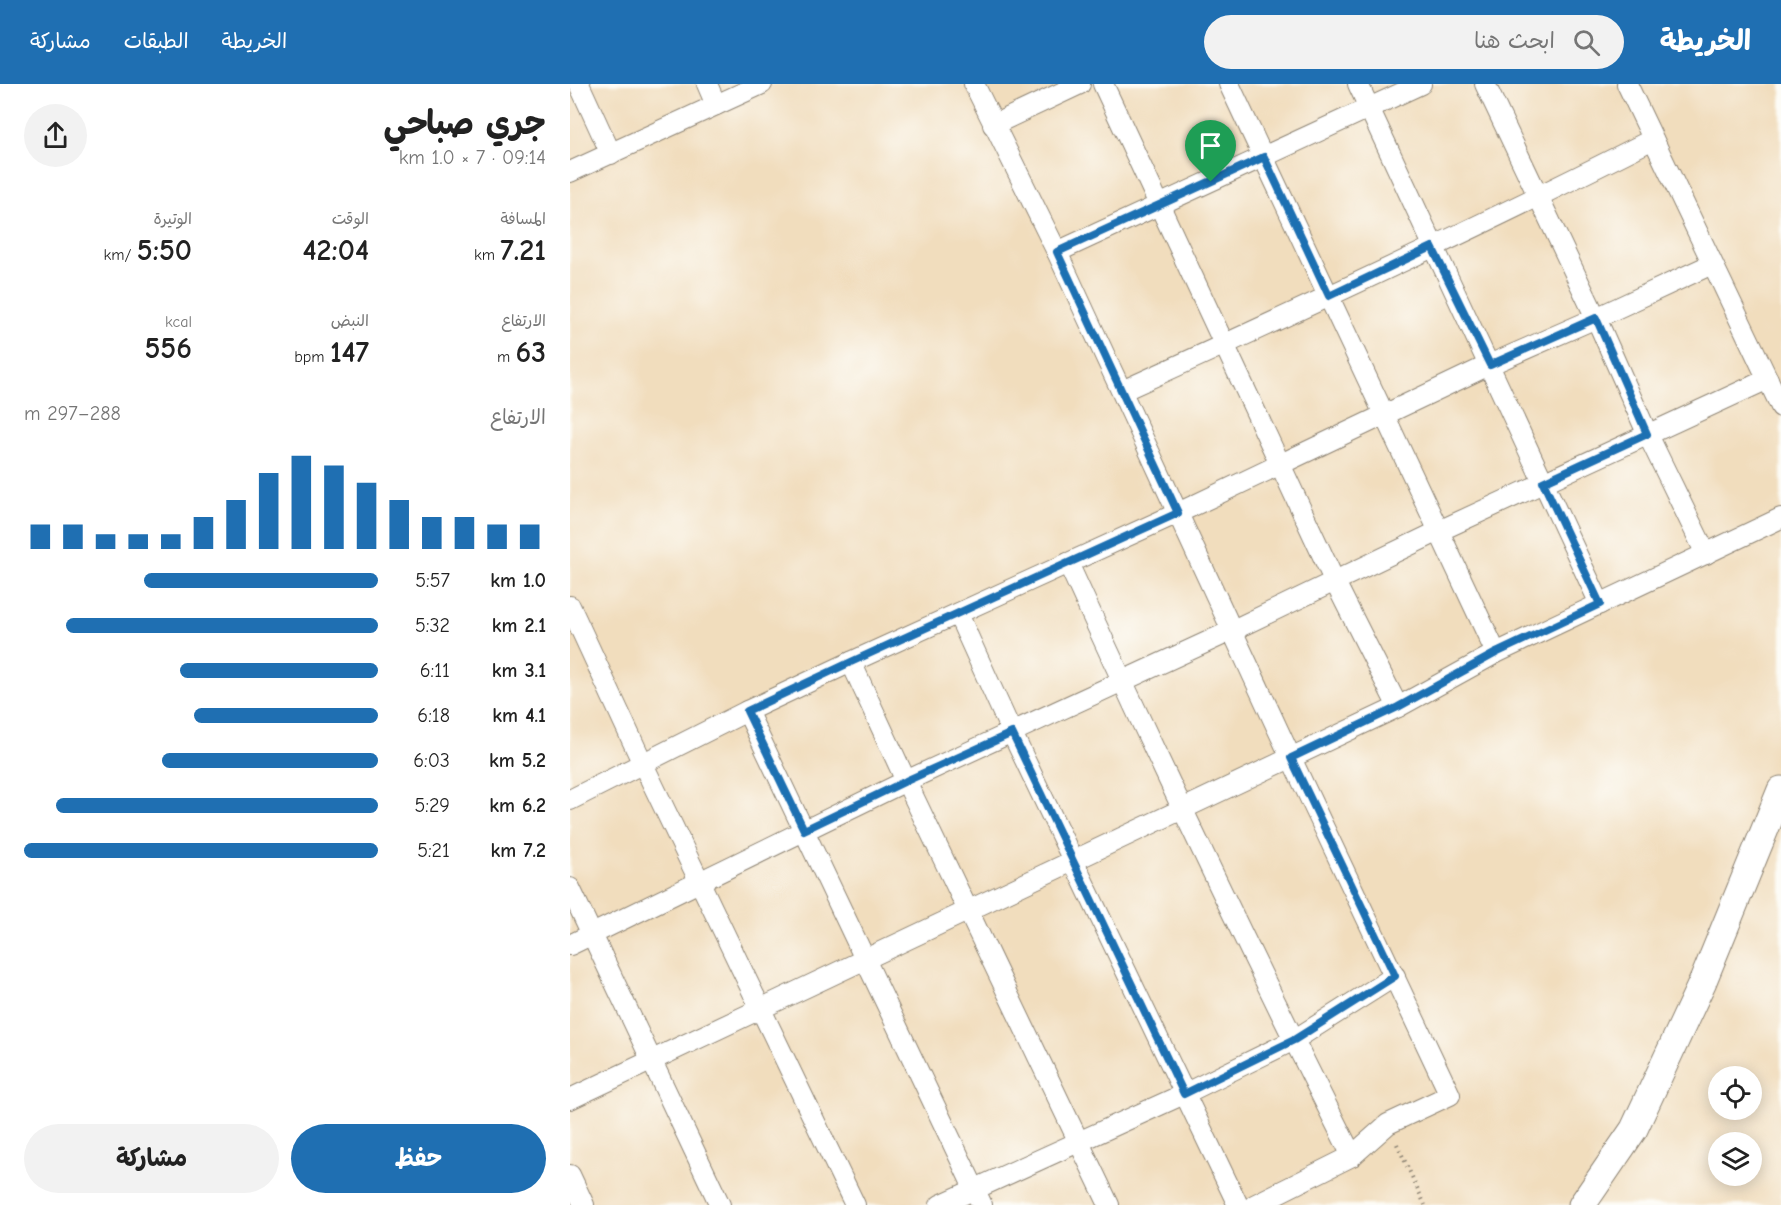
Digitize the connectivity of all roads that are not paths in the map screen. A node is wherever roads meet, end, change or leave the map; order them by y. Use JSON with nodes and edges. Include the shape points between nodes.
{"nodes":[{"id":1,"x":579,"y":84,"type":"edge"},
{"id":2,"x":706,"y":84,"type":"edge"},
{"id":3,"x":762,"y":84,"type":"edge"},
{"id":4,"x":974,"y":84,"type":"edge"},
{"id":5,"x":1080,"y":84,"type":"edge"},
{"id":6,"x":1102,"y":84,"type":"edge"},
{"id":7,"x":1229,"y":84,"type":"edge"},
{"id":8,"x":1358,"y":84,"type":"edge"},
{"id":9,"x":1421,"y":84,"type":"edge"},
{"id":10,"x":1485,"y":84,"type":"edge"},
{"id":11,"x":1627,"y":84,"type":"edge"},
{"id":12,"x":716,"y":105,"type":"junction"},
{"id":13,"x":1370,"y":108,"type":"junction"},
{"id":14,"x":993,"y":125,"type":"junction"},
{"id":15,"x":1653,"y":138,"type":"junction"},
{"id":16,"x":611,"y":154,"type":"junction"},
{"id":17,"x":1264,"y":157,"type":"junction"},
{"id":18,"x":570,"y":172,"type":"edge"},
{"id":19,"x":1538,"y":197,"type":"junction"},
{"id":20,"x":1159,"y":207,"type":"junction"},
{"id":21,"x":1432,"y":247,"type":"junction"},
{"id":22,"x":1057,"y":252,"type":"junction"},
{"id":23,"x":1712,"y":264,"type":"junction"},
{"id":24,"x":1329,"y":296,"type":"junction"},
{"id":25,"x":1596,"y":318,"type":"junction"},
{"id":26,"x":1224,"y":345,"type":"junction"},
{"id":27,"x":1490,"y":365,"type":"junction"},
{"id":28,"x":1768,"y":379,"type":"junction"},
{"id":29,"x":1122,"y":391,"type":"junction"},
{"id":30,"x":1781,"y":407,"type":"edge"},
{"id":31,"x":1384,"y":414,"type":"junction"},
{"id":32,"x":1647,"y":434,"type":"junction"},
{"id":33,"x":1281,"y":464,"type":"junction"},
{"id":34,"x":1543,"y":482,"type":"junction"},
{"id":35,"x":1178,"y":513,"type":"junction"},
{"id":36,"x":1781,"y":518,"type":"edge"},
{"id":37,"x":1439,"y":531,"type":"junction"},
{"id":38,"x":1706,"y":554,"type":"junction"},
{"id":39,"x":1068,"y":563,"type":"junction"},
{"id":40,"x":1334,"y":580,"type":"junction"},
{"id":41,"x":1600,"y":604,"type":"junction"},
{"id":42,"x":570,"y":606,"type":"edge"},
{"id":43,"x":958,"y":614,"type":"junction"},
{"id":44,"x":1233,"y":630,"type":"junction"},
{"id":45,"x":578,"y":646,"type":"edge"},
{"id":46,"x":1496,"y":653,"type":"junction"},
{"id":47,"x":851,"y":662,"type":"junction"},
{"id":48,"x":1122,"y":682,"type":"junction"},
{"id":49,"x":1398,"y":707,"type":"junction"},
{"id":50,"x":747,"y":711,"type":"junction"},
{"id":51,"x":1012,"y":733,"type":"junction"},
{"id":52,"x":1291,"y":758,"type":"junction"},
{"id":53,"x":644,"y":764,"type":"junction"},
{"id":54,"x":906,"y":781,"type":"junction"},
{"id":55,"x":1781,"y":790,"type":"edge"},
{"id":56,"x":570,"y":800,"type":"edge"},
{"id":57,"x":1183,"y":810,"type":"junction"},
{"id":58,"x":804,"y":830,"type":"junction"},
{"id":59,"x":1074,"y":862,"type":"junction"},
{"id":60,"x":700,"y":881,"type":"junction"},
{"id":61,"x":570,"y":888,"type":"edge"},
{"id":62,"x":969,"y":911,"type":"junction"},
{"id":63,"x":592,"y":934,"type":"junction"},
{"id":64,"x":570,"y":945,"type":"edge"},
{"id":65,"x":865,"y":959,"type":"junction"},
{"id":66,"x":1395,"y":976,"type":"junction"},
{"id":67,"x":761,"y":1009,"type":"junction"},
{"id":68,"x":1294,"y":1040,"type":"junction"},
{"id":69,"x":651,"y":1060,"type":"junction"},
{"id":70,"x":1184,"y":1094,"type":"junction"},
{"id":71,"x":570,"y":1099,"type":"edge"},
{"id":72,"x":1078,"y":1142,"type":"junction"},
{"id":73,"x":1352,"y":1156,"type":"junction"},
{"id":74,"x":570,"y":1175,"type":"edge"},
{"id":75,"x":979,"y":1197,"type":"edge"},
{"id":76,"x":584,"y":1205,"type":"edge"},
{"id":77,"x":720,"y":1205,"type":"edge"},
{"id":78,"x":855,"y":1205,"type":"edge"},
{"id":79,"x":940,"y":1205,"type":"edge"},
{"id":80,"x":1109,"y":1205,"type":"edge"},
{"id":81,"x":1238,"y":1205,"type":"edge"},
{"id":82,"x":1254,"y":1205,"type":"edge"},
{"id":83,"x":1582,"y":1205,"type":"edge"}],
"edges":[{"from":1,"to":16,"type":"street"},
{"from":2,"to":12,"type":"street"},
{"from":3,"to":12,"type":"street"},
{"from":4,"to":14,"type":"street"},
{"from":5,"to":14,"type":"street"},
{"from":6,"to":20,"type":"street"},
{"from":7,"to":17,"type":"street"},
{"from":8,"to":13,"type":"street"},
{"from":9,"to":13,"type":"street"},
{"from":10,"to":19,"type":"street"},
{"from":11,"to":15,"type":"street"},
{"from":12,"to":16,"type":"street"},
{"from":13,"to":17,"type":"street"},
{"from":13,"to":21,"type":"street"},
{"from":14,"to":22,"type":"street"},
{"from":15,"to":19,"type":"street"},
{"from":15,"to":23,"type":"street"},
{"from":16,"to":18,"type":"street"},
{"from":17,"to":20,"type":"street"},
{"from":17,"to":24,"type":"street"},
{"from":19,"to":21,"type":"street"},
{"from":19,"to":25,"type":"street"},
{"from":20,"to":22,"type":"street"},
{"from":20,"to":26,"type":"street"},
{"from":21,"to":24,"type":"street"},
{"from":21,"to":27,"type":"street"},
{"from":22,"to":29,"type":"street"},
{"from":23,"to":25,"type":"street"},
{"from":23,"to":28,"type":"street"},
{"from":24,"to":26,"type":"street"},
{"from":24,"to":31,"type":"street"},
{"from":25,"to":27,"type":"street"},
{"from":25,"to":32,"type":"street"},
{"from":26,"to":29,"type":"street"},
{"from":26,"to":33,"type":"street"},
{"from":27,"to":31,"type":"street"},
{"from":27,"to":34,"type":"street"},
{"from":28,"to":30,"type":"street"},
{"from":28,"to":32,"type":"street"},
{"from":29,"to":35,"type":"street"},
{"from":31,"to":33,"type":"street"},
{"from":31,"to":37,"type":"street"},
{"from":32,"to":34,"type":"street"},
{"from":32,"to":38,"type":"street"},
{"from":33,"to":35,"type":"street"},
{"from":33,"to":40,"type":"street"},
{"from":34,"to":37,"type":"street"},
{"from":34,"to":41,"type":"street"},
{"from":35,"to":39,"type":"street"},
{"from":35,"to":44,"type":"street"},
{"from":36,"to":38,"type":"street"},
{"from":37,"to":40,"type":"street"},
{"from":37,"to":46,"type":"street"},
{"from":38,"to":41,"type":"street"},
{"from":39,"to":43,"type":"street"},
{"from":39,"to":48,"type":"street"},
{"from":40,"to":44,"type":"street"},
{"from":40,"to":49,"type":"street"},
{"from":41,"to":46,"type":"street"},
{"from":42,"to":45,"type":"street"},
{"from":43,"to":47,"type":"street"},
{"from":43,"to":51,"type":"street"},
{"from":44,"to":48,"type":"street"},
{"from":44,"to":52,"type":"street"},
{"from":45,"to":53,"type":"street"},
{"from":46,"to":49,"type":"street"},
{"from":47,"to":50,"type":"street"},
{"from":47,"to":54,"type":"street"},
{"from":48,"to":51,"type":"street"},
{"from":48,"to":57,"type":"street"},
{"from":49,"to":52,"type":"street"},
{"from":50,"to":53,"type":"street"},
{"from":50,"to":58,"type":"street"},
{"from":51,"to":54,"type":"street"},
{"from":51,"to":59,"type":"street"},
{"from":52,"to":57,"type":"street"},
{"from":52,"to":66,"type":"street"},
{"from":53,"to":56,"type":"street"},
{"from":53,"to":60,"type":"street"},
{"from":54,"to":58,"type":"street"},
{"from":54,"to":62,"type":"street"},
{"from":55,"to":83,"type":"main road","via":[[1703,981],[1634,1129]]},
{"from":57,"to":59,"type":"street"},
{"from":57,"to":68,"type":"street"},
{"from":58,"to":60,"type":"street"},
{"from":58,"to":65,"type":"street"},
{"from":59,"to":62,"type":"street"},
{"from":59,"to":70,"type":"street"},
{"from":60,"to":63,"type":"street"},
{"from":60,"to":67,"type":"street"},
{"from":61,"to":63,"type":"street"},
{"from":62,"to":65,"type":"street"},
{"from":62,"to":72,"type":"street"},
{"from":63,"to":64,"type":"street"},
{"from":63,"to":69,"type":"street"},
{"from":65,"to":67,"type":"street"},
{"from":65,"to":75,"type":"street"},
{"from":66,"to":68,"type":"street"},
{"from":66,"to":73,"type":"street","via":[[1450,1095],[1388,1124]]},
{"from":67,"to":69,"type":"street"},
{"from":67,"to":78,"type":"street"},
{"from":68,"to":70,"type":"street"},
{"from":68,"to":73,"type":"street"},
{"from":69,"to":71,"type":"street"},
{"from":69,"to":77,"type":"street"},
{"from":70,"to":72,"type":"street"},
{"from":70,"to":81,"type":"street"},
{"from":72,"to":75,"type":"street"},
{"from":72,"to":80,"type":"street"},
{"from":73,"to":82,"type":"street"},
{"from":74,"to":76,"type":"street"},
{"from":75,"to":79,"type":"street"}]}
